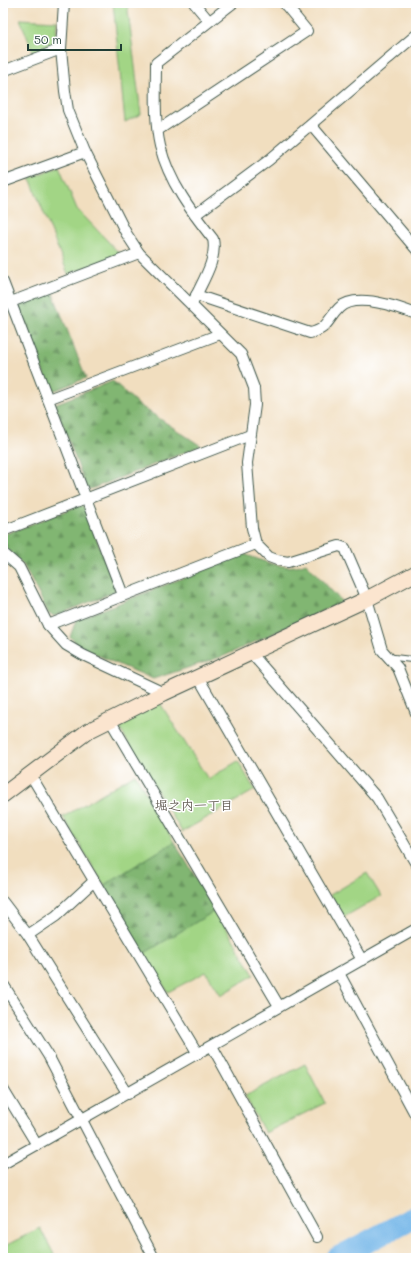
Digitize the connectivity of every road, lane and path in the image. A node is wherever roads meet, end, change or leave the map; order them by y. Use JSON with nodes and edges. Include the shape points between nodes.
{"nodes":[{"id":1,"x":64,"y":3,"type":"edge"},
{"id":2,"x":194,"y":3,"type":"edge"},
{"id":3,"x":233,"y":3,"type":"edge"},
{"id":4,"x":284,"y":3,"type":"edge"},
{"id":5,"x":209,"y":21,"type":"junction"},
{"id":6,"x":416,"y":35,"type":"edge"},
{"id":7,"x":61,"y":49,"type":"junction"},
{"id":8,"x":3,"y":71,"type":"edge"},
{"id":9,"x":312,"y":125,"type":"junction"},
{"id":10,"x":158,"y":130,"type":"junction"},
{"id":11,"x":85,"y":152,"type":"junction"},
{"id":12,"x":3,"y":182,"type":"edge"},
{"id":13,"x":194,"y":215,"type":"junction"},
{"id":14,"x":416,"y":249,"type":"edge"},
{"id":15,"x":139,"y":253,"type":"junction"},
{"id":16,"x":3,"y":282,"type":"edge"},
{"id":17,"x":196,"y":295,"type":"junction"},
{"id":18,"x":10,"y":302,"type":"junction"},
{"id":19,"x":192,"y":305,"type":"junction"},
{"id":20,"x":415,"y":310,"type":"edge"},
{"id":21,"x":220,"y":334,"type":"junction"},
{"id":22,"x":48,"y":400,"type":"junction"},
{"id":23,"x":250,"y":435,"type":"junction"},
{"id":24,"x":86,"y":498,"type":"junction"},
{"id":25,"x":3,"y":531,"type":"edge"},
{"id":26,"x":256,"y":544,"type":"junction"},
{"id":27,"x":3,"y":554,"type":"edge"},
{"id":28,"x":416,"y":573,"type":"edge"},
{"id":29,"x":123,"y":595,"type":"junction"},
{"id":30,"x":367,"y":599,"type":"junction"},
{"id":31,"x":48,"y":625,"type":"junction"},
{"id":32,"x":251,"y":653,"type":"junction"},
{"id":33,"x":389,"y":657,"type":"junction"},
{"id":34,"x":416,"y":660,"type":"edge"},
{"id":35,"x":198,"y":677,"type":"junction"},
{"id":36,"x":164,"y":693,"type":"junction"},
{"id":37,"x":416,"y":713,"type":"edge"},
{"id":38,"x":110,"y":720,"type":"junction"},
{"id":39,"x":30,"y":774,"type":"junction"},
{"id":40,"x":3,"y":795,"type":"edge"},
{"id":41,"x":416,"y":864,"type":"edge"},
{"id":42,"x":94,"y":881,"type":"junction"},
{"id":43,"x":3,"y":902,"type":"edge"},
{"id":44,"x":416,"y":929,"type":"edge"},
{"id":45,"x":28,"y":935,"type":"junction"},
{"id":46,"x":362,"y":960,"type":"junction"},
{"id":47,"x":339,"y":973,"type":"junction"},
{"id":48,"x":3,"y":984,"type":"edge"},
{"id":49,"x":280,"y":1006,"type":"junction"},
{"id":50,"x":212,"y":1046,"type":"junction"},
{"id":51,"x":198,"y":1054,"type":"junction"},
{"id":52,"x":3,"y":1089,"type":"edge"},
{"id":53,"x":128,"y":1094,"type":"junction"},
{"id":54,"x":416,"y":1116,"type":"edge"},
{"id":55,"x":83,"y":1119,"type":"junction"},
{"id":56,"x":37,"y":1145,"type":"junction"},
{"id":57,"x":3,"y":1164,"type":"edge"},
{"id":58,"x":317,"y":1237,"type":"dead end"},
{"id":59,"x":154,"y":1258,"type":"edge"}],
"edges":[{"from":1,"to":7,"type":"street"},
{"from":2,"to":5,"type":"street"},
{"from":3,"to":5,"type":"street"},
{"from":4,"to":10,"type":"street","via":[[307,32]]},
{"from":5,"to":10,"type":"street","via":[[156,63]]},
{"from":6,"to":9,"type":"street"},
{"from":7,"to":8,"type":"street"},
{"from":7,"to":11,"type":"street","via":[[68,110]]},
{"from":9,"to":13,"type":"street","via":[[270,160]]},
{"from":9,"to":14,"type":"street"},
{"from":10,"to":13,"type":"street","via":[[160,147],[175,186]]},
{"from":11,"to":12,"type":"street"},
{"from":11,"to":15,"type":"street"},
{"from":13,"to":17,"type":"street","via":[[213,239],[214,245],[212,258]]},
{"from":15,"to":18,"type":"street"},
{"from":15,"to":19,"type":"street"},
{"from":16,"to":18,"type":"street"},
{"from":17,"to":19,"type":"street"},
{"from":17,"to":20,"type":"street","via":[[310,333],[324,328],[345,302],[374,302]]},
{"from":18,"to":22,"type":"street"},
{"from":19,"to":21,"type":"street"},
{"from":21,"to":22,"type":"street"},
{"from":21,"to":23,"type":"street","via":[[241,354],[254,388],[255,405]]},
{"from":22,"to":24,"type":"street"},
{"from":23,"to":24,"type":"street"},
{"from":23,"to":26,"type":"street","via":[[247,463],[252,528]]},
{"from":24,"to":25,"type":"street"},
{"from":24,"to":29,"type":"street"},
{"from":26,"to":29,"type":"street"},
{"from":26,"to":30,"type":"street","via":[[269,557],[288,562],[339,546],[345,548]]},
{"from":27,"to":31,"type":"street","via":[[18,567]]},
{"from":28,"to":30,"type":"street"},
{"from":29,"to":31,"type":"street"},
{"from":30,"to":32,"type":"street"},
{"from":30,"to":33,"type":"street","via":[[382,650]]},
{"from":31,"to":36,"type":"street","via":[[66,645],[83,655]]},
{"from":32,"to":35,"type":"street"},
{"from":32,"to":41,"type":"street","via":[[376,798]]},
{"from":33,"to":34,"type":"lane"},
{"from":33,"to":37,"type":"street","via":[[398,668]]},
{"from":35,"to":36,"type":"street"},
{"from":35,"to":46,"type":"street"},
{"from":36,"to":38,"type":"street"},
{"from":38,"to":39,"type":"street","via":[[88,730]]},
{"from":38,"to":49,"type":"street"},
{"from":39,"to":40,"type":"street"},
{"from":39,"to":42,"type":"street"},
{"from":42,"to":45,"type":"street","via":[[56,916]]},
{"from":42,"to":51,"type":"street"},
{"from":43,"to":45,"type":"street"},
{"from":44,"to":46,"type":"street"},
{"from":45,"to":53,"type":"street"},
{"from":46,"to":47,"type":"street"},
{"from":47,"to":49,"type":"street"},
{"from":47,"to":54,"type":"street"},
{"from":48,"to":55,"type":"street","via":[[48,1055]]},
{"from":49,"to":50,"type":"street"},
{"from":50,"to":51,"type":"street"},
{"from":50,"to":58,"type":"street"},
{"from":51,"to":53,"type":"street"},
{"from":52,"to":56,"type":"street"},
{"from":53,"to":55,"type":"street"},
{"from":55,"to":56,"type":"street"},
{"from":55,"to":59,"type":"street"},
{"from":56,"to":57,"type":"street"}]}
